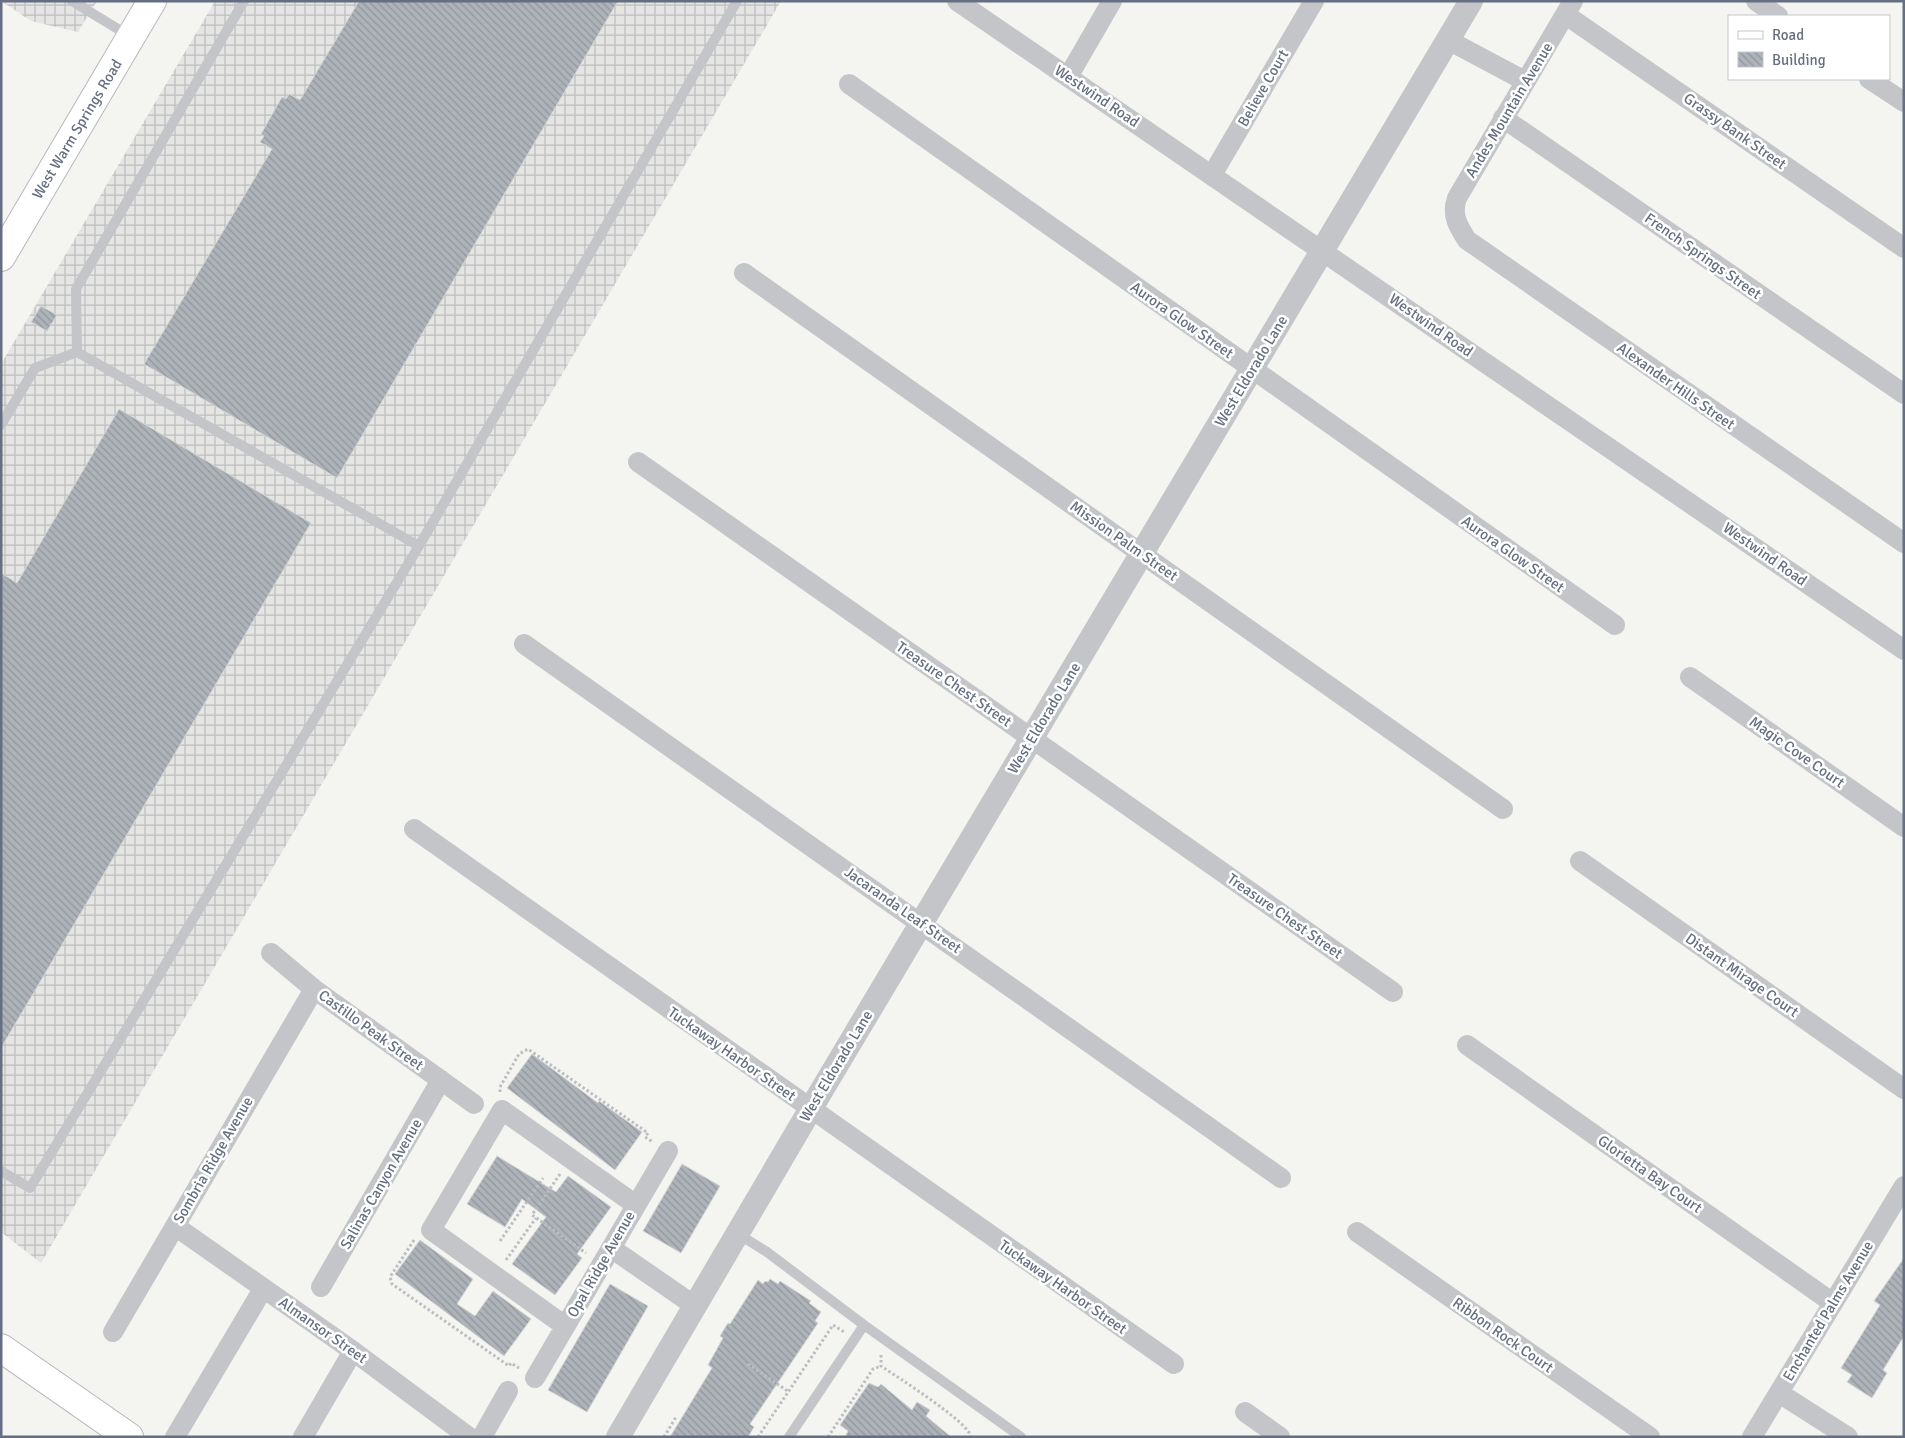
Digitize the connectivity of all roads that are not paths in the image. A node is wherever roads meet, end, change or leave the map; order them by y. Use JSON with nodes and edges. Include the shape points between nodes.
{"nodes":[{"id":1,"x":72,"y":1,"type":"edge"},
{"id":2,"x":152,"y":1,"type":"edge"},
{"id":3,"x":244,"y":1,"type":"edge"},
{"id":4,"x":737,"y":1,"type":"edge"},
{"id":5,"x":957,"y":1,"type":"edge"},
{"id":6,"x":1112,"y":1,"type":"edge"},
{"id":7,"x":1314,"y":1,"type":"edge"},
{"id":8,"x":1471,"y":1,"type":"edge"},
{"id":9,"x":1756,"y":1,"type":"edge"},
{"id":10,"x":1569,"y":8,"type":"edge"},
{"id":11,"x":1777,"y":15,"type":"edge"},
{"id":12,"x":131,"y":37,"type":"junction"},
{"id":13,"x":1448,"y":40,"type":"junction"},
{"id":14,"x":1068,"y":77,"type":"junction"},
{"id":15,"x":1871,"y":80,"type":"edge"},
{"id":16,"x":1525,"y":82,"type":"junction"},
{"id":17,"x":849,"y":84,"type":"dead end"},
{"id":18,"x":1904,"y":102,"type":"edge"},
{"id":19,"x":1503,"y":118,"type":"junction"},
{"id":20,"x":1212,"y":175,"type":"junction"},
{"id":21,"x":1456,"y":222,"type":"joint"},
{"id":22,"x":1904,"y":248,"type":"edge"},
{"id":23,"x":1322,"y":250,"type":"junction"},
{"id":24,"x":1,"y":256,"type":"edge"},
{"id":25,"x":744,"y":273,"type":"dead end"},
{"id":26,"x":77,"y":352,"type":"junction"},
{"id":27,"x":1252,"y":370,"type":"junction"},
{"id":28,"x":1904,"y":394,"type":"edge"},
{"id":29,"x":1,"y":425,"type":"edge"},
{"id":30,"x":638,"y":462,"type":"dead end"},
{"id":31,"x":1904,"y":543,"type":"edge"},
{"id":32,"x":419,"y":546,"type":"junction"},
{"id":33,"x":1142,"y":554,"type":"junction"},
{"id":34,"x":1615,"y":625,"type":"dead end"},
{"id":35,"x":524,"y":644,"type":"dead end"},
{"id":36,"x":1904,"y":650,"type":"edge"},
{"id":37,"x":1690,"y":677,"type":"dead end"},
{"id":38,"x":1032,"y":738,"type":"junction"},
{"id":39,"x":1503,"y":809,"type":"dead end"},
{"id":40,"x":1904,"y":827,"type":"edge"},
{"id":41,"x":414,"y":829,"type":"dead end"},
{"id":42,"x":1580,"y":861,"type":"dead end"},
{"id":43,"x":922,"y":923,"type":"junction"},
{"id":44,"x":271,"y":952,"type":"dead end"},
{"id":45,"x":314,"y":989,"type":"junction"},
{"id":46,"x":1393,"y":992,"type":"dead end"},
{"id":47,"x":1467,"y":1045,"type":"dead end"},
{"id":48,"x":441,"y":1080,"type":"junction"},
{"id":49,"x":1904,"y":1089,"type":"edge"},
{"id":50,"x":474,"y":1104,"type":"dead end"},
{"id":51,"x":810,"y":1110,"type":"junction"},
{"id":52,"x":668,"y":1150,"type":"road end"},
{"id":53,"x":1,"y":1171,"type":"edge"},
{"id":54,"x":1281,"y":1178,"type":"dead end"},
{"id":55,"x":1904,"y":1186,"type":"edge"},
{"id":56,"x":636,"y":1205,"type":"junction"},
{"id":57,"x":175,"y":1226,"type":"junction"},
{"id":58,"x":1357,"y":1232,"type":"dead end"},
{"id":59,"x":737,"y":1234,"type":"junction"},
{"id":60,"x":611,"y":1248,"type":"junction"},
{"id":61,"x":321,"y":1287,"type":"dead end"},
{"id":62,"x":263,"y":1289,"type":"junction"},
{"id":63,"x":1833,"y":1302,"type":"junction"},
{"id":64,"x":695,"y":1306,"type":"junction"},
{"id":65,"x":864,"y":1325,"type":"junction"},
{"id":66,"x":566,"y":1326,"type":"junction"},
{"id":67,"x":113,"y":1332,"type":"dead end"},
{"id":68,"x":1,"y":1348,"type":"edge"},
{"id":69,"x":353,"y":1351,"type":"junction"},
{"id":70,"x":1174,"y":1364,"type":"dead end"},
{"id":71,"x":535,"y":1378,"type":"road end"},
{"id":72,"x":508,"y":1391,"type":"dead end"},
{"id":73,"x":1779,"y":1393,"type":"junction"},
{"id":74,"x":1245,"y":1412,"type":"dead end"},
{"id":75,"x":1015,"y":1435,"type":"edge"},
{"id":76,"x":129,"y":1437,"type":"edge"},
{"id":77,"x":175,"y":1437,"type":"edge"},
{"id":78,"x":303,"y":1437,"type":"edge"},
{"id":79,"x":470,"y":1437,"type":"edge"},
{"id":80,"x":482,"y":1437,"type":"edge"},
{"id":81,"x":618,"y":1437,"type":"edge"},
{"id":82,"x":790,"y":1437,"type":"edge"},
{"id":83,"x":1280,"y":1437,"type":"edge"},
{"id":84,"x":1650,"y":1437,"type":"edge"},
{"id":85,"x":1752,"y":1437,"type":"edge"},
{"id":86,"x":1848,"y":1437,"type":"edge"}],
"edges":[{"from":1,"to":12,"type":"lane"},
{"from":2,"to":12,"type":"main road","name":"West Warm Springs Road"},
{"from":3,"to":26,"type":"lane","via":[[76,289]]},
{"from":4,"to":32,"type":"lane"},
{"from":5,"to":14,"type":"street","name":"Westwind Road"},
{"from":6,"to":14,"type":"street"},
{"from":7,"to":20,"type":"street","name":"Believe Court"},
{"from":8,"to":13,"type":"street","name":"West Eldorado Lane"},
{"from":9,"to":11,"type":"street"},
{"from":10,"to":16,"type":"street","name":"Andes Mountain Avenue"},
{"from":10,"to":22,"type":"street","name":"Grassy Bank Street"},
{"from":12,"to":24,"type":"main road","name":"West Warm Springs Road"},
{"from":13,"to":16,"type":"street"},
{"from":13,"to":23,"type":"street","name":"West Eldorado Lane"},
{"from":14,"to":20,"type":"street","name":"Westwind Road"},
{"from":15,"to":18,"type":"street"},
{"from":16,"to":19,"type":"street","name":"Andes Mountain Avenue"},
{"from":17,"to":27,"type":"street","name":"Aurora Glow Street"},
{"from":19,"to":21,"type":"street","name":"Andes Mountain Avenue","via":[[1457,198],[1453,207]]},
{"from":19,"to":28,"type":"street","name":"French Springs Street"},
{"from":20,"to":23,"type":"street","name":"Westwind Road"},
{"from":21,"to":31,"type":"street","name":"Alexander Hills Street","via":[[1467,240]]},
{"from":23,"to":27,"type":"street","name":"West Eldorado Lane"},
{"from":23,"to":36,"type":"street","name":"Westwind Road"},
{"from":25,"to":33,"type":"street","name":"Mission Palm Street"},
{"from":26,"to":29,"type":"lane","via":[[36,368]]},
{"from":26,"to":32,"type":"lane"},
{"from":27,"to":33,"type":"street","name":"West Eldorado Lane"},
{"from":27,"to":34,"type":"street","name":"Aurora Glow Street"},
{"from":30,"to":38,"type":"street","name":"Treasure Chest Street"},
{"from":32,"to":53,"type":"lane","via":[[30,1188]]},
{"from":33,"to":38,"type":"street","name":"West Eldorado Lane"},
{"from":33,"to":39,"type":"street","name":"Mission Palm Street"},
{"from":35,"to":43,"type":"street","name":"Jacaranda Leaf Street"},
{"from":37,"to":40,"type":"street","name":"Magic Cove Court"},
{"from":38,"to":43,"type":"street","name":"West Eldorado Lane"},
{"from":38,"to":46,"type":"street","name":"Treasure Chest Street"},
{"from":41,"to":51,"type":"street","name":"Tuckaway Harbor Street"},
{"from":42,"to":49,"type":"street","name":"Distant Mirage Court"},
{"from":43,"to":51,"type":"street","name":"West Eldorado Lane"},
{"from":43,"to":54,"type":"street","name":"Jacaranda Leaf Street"},
{"from":44,"to":45,"type":"street","name":"Castillo Peak Street"},
{"from":45,"to":48,"type":"street","name":"Castillo Peak Street"},
{"from":45,"to":57,"type":"street","name":"Sombria Ridge Avenue"},
{"from":47,"to":63,"type":"street","name":"Glorietta Bay Court"},
{"from":48,"to":50,"type":"street","name":"Castillo Peak Street"},
{"from":48,"to":61,"type":"street","name":"Salinas Canyon Avenue"},
{"from":51,"to":59,"type":"street","name":"West Eldorado Lane"},
{"from":51,"to":70,"type":"street","name":"Tuckaway Harbor Street"},
{"from":52,"to":56,"type":"street","name":"Opal Ridge Avenue"},
{"from":55,"to":63,"type":"street","name":"Enchanted Palms Avenue"},
{"from":56,"to":60,"type":"street","name":"Opal Ridge Avenue"},
{"from":56,"to":66,"type":"street","via":[[502,1110],[431,1230]]},
{"from":57,"to":62,"type":"street","name":"Almansor Street"},
{"from":57,"to":67,"type":"street","name":"Sombria Ridge Avenue"},
{"from":58,"to":84,"type":"street","name":"Ribbon Rock Court"},
{"from":59,"to":64,"type":"street","name":"West Eldorado Lane"},
{"from":59,"to":65,"type":"lane","via":[[767,1252]]},
{"from":60,"to":64,"type":"street"},
{"from":60,"to":66,"type":"street","name":"Opal Ridge Avenue"},
{"from":62,"to":69,"type":"street","name":"Almansor Street"},
{"from":62,"to":77,"type":"street"},
{"from":63,"to":73,"type":"street","name":"Enchanted Palms Avenue"},
{"from":64,"to":81,"type":"street","name":"West Eldorado Lane"},
{"from":65,"to":75,"type":"lane"},
{"from":65,"to":82,"type":"lane"},
{"from":66,"to":71,"type":"street","name":"Opal Ridge Avenue"},
{"from":68,"to":76,"type":"main road"},
{"from":69,"to":78,"type":"street"},
{"from":69,"to":79,"type":"street","name":"Almansor Street"},
{"from":72,"to":80,"type":"street"},
{"from":73,"to":85,"type":"street","name":"Enchanted Palms Avenue"},
{"from":73,"to":86,"type":"street"},
{"from":74,"to":83,"type":"street"}]}
